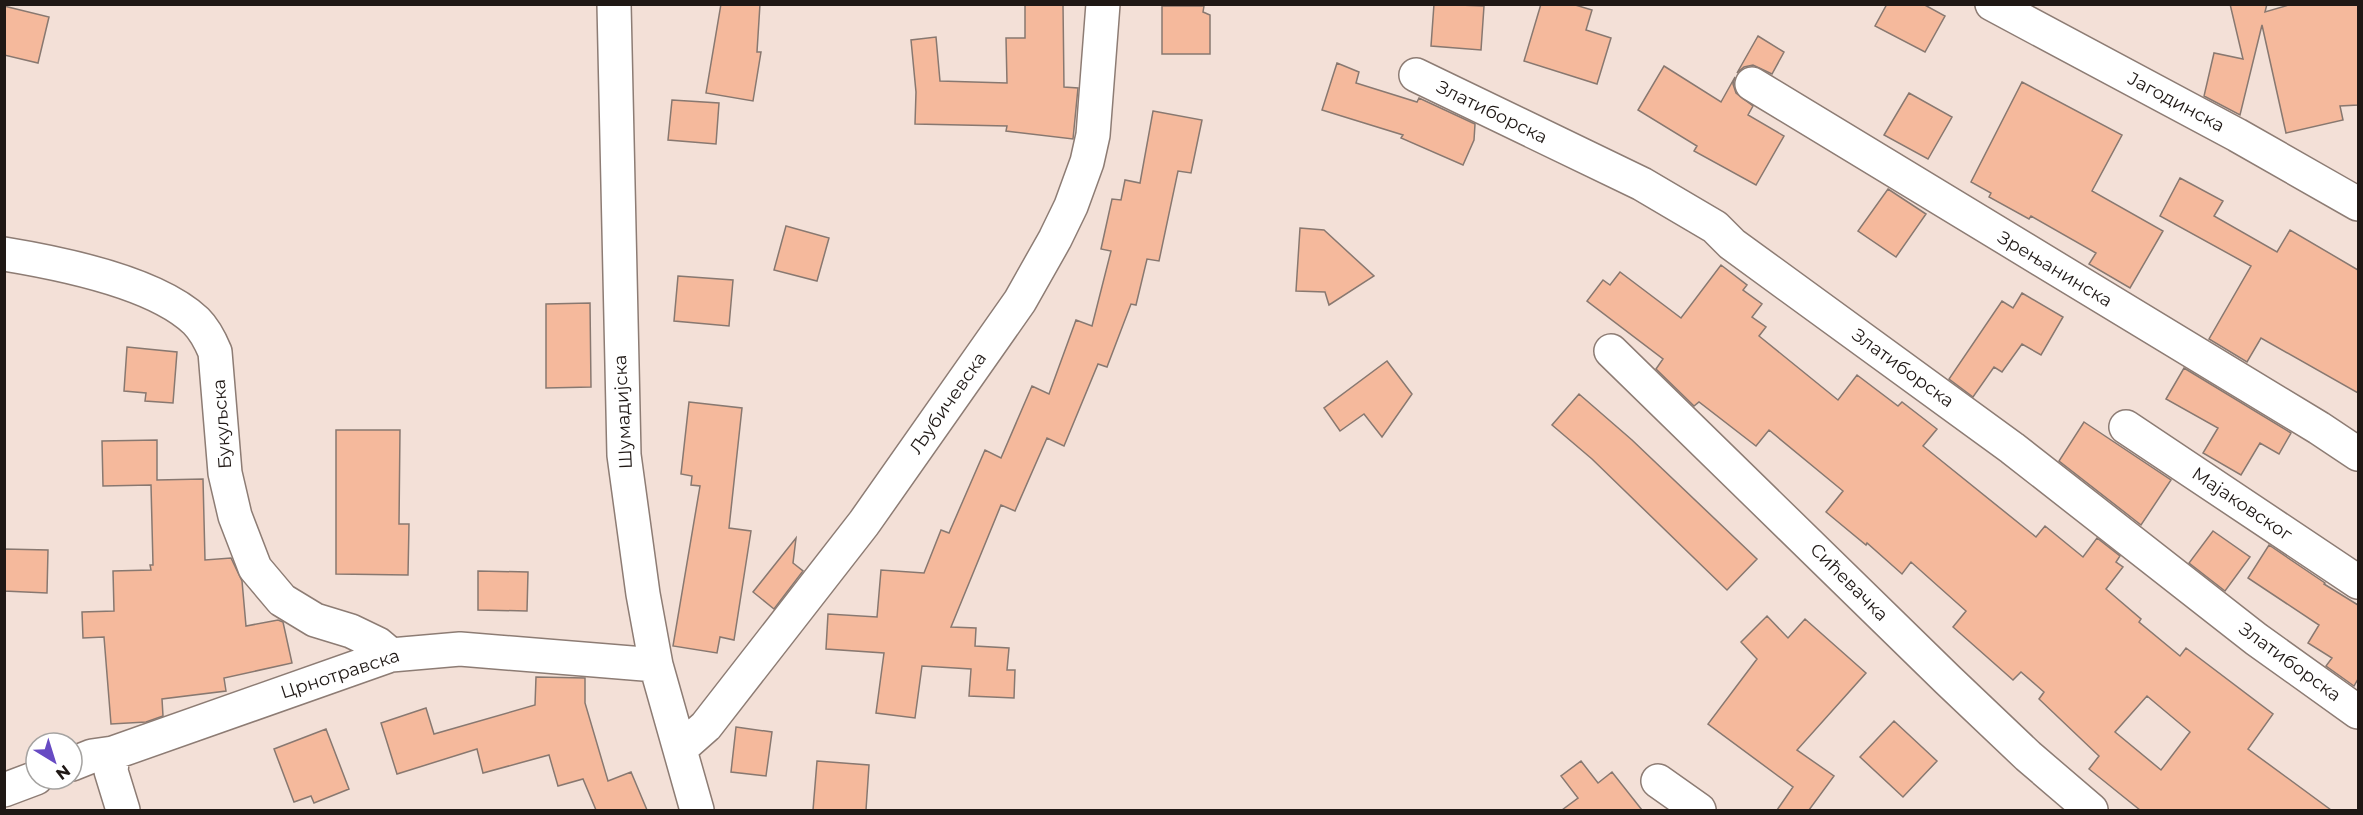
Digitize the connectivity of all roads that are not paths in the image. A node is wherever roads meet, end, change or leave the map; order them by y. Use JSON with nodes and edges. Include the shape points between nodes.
{"nodes":[{"id":1,"x":614,"y":4,"type":"edge"},
{"id":2,"x":1102,"y":4,"type":"edge"},
{"id":3,"x":1992,"y":4,"type":"edge"},
{"id":4,"x":1416,"y":75,"type":"dead end"},
{"id":5,"x":1752,"y":84,"type":"dead end"},
{"id":6,"x":2358,"y":204,"type":"edge"},
{"id":7,"x":4,"y":254,"type":"edge"},
{"id":8,"x":1611,"y":351,"type":"dead end"},
{"id":9,"x":2126,"y":427,"type":"dead end"},
{"id":10,"x":2358,"y":454,"type":"edge"},
{"id":11,"x":2358,"y":582,"type":"edge"},
{"id":12,"x":391,"y":655,"type":"junction"},
{"id":13,"x":656,"y":665,"type":"junction"},
{"id":14,"x":2358,"y":712,"type":"edge"},
{"id":15,"x":680,"y":749,"type":"junction"},
{"id":16,"x":113,"y":753,"type":"junction"},
{"id":17,"x":84,"y":759,"type":"edge"},
{"id":18,"x":1658,"y":781,"type":"dead end"},
{"id":19,"x":24,"y":782,"type":"edge"},
{"id":20,"x":4,"y":790,"type":"edge"},
{"id":21,"x":123,"y":810,"type":"edge"},
{"id":22,"x":697,"y":810,"type":"edge"},
{"id":23,"x":1699,"y":810,"type":"edge"},
{"id":24,"x":2091,"y":810,"type":"edge"}],
"edges":[{"from":1,"to":13,"type":"street","name":"Шумадијска","via":[[624,455]]},
{"from":2,"to":15,"type":"street","name":"Љубичевска","via":[[1093,135],[1087,162],[1071,206],[1037,272],[864,523],[706,726]]},
{"from":3,"to":6,"type":"street","name":"Јагодинска"},
{"from":4,"to":14,"type":"street","name":"Златиборска","via":[[1642,184],[1715,226],[1732,244],[2012,448],[2256,639]]},
{"from":5,"to":10,"type":"street","name":"Зрењанинска"},
{"from":7,"to":12,"type":"street","name":"Букуљска","via":[[139,286],[194,319],[215,352],[225,473],[255,568],[282,600],[315,620],[378,644]]},
{"from":8,"to":24,"type":"street","name":"Сићевачка","via":[[1948,680]]},
{"from":9,"to":11,"type":"street","name":"Мајаковског"},
{"from":12,"to":13,"type":"street","name":"Црнотравска","via":[[460,649]]},
{"from":12,"to":16,"type":"street","name":"Црнотравска"},
{"from":13,"to":15,"type":"street","name":"Шумадијска"},
{"from":15,"to":22,"type":"street","name":"Шумадијска"},
{"from":16,"to":17,"type":"street","name":"Црнотравска"},
{"from":16,"to":21,"type":"street","via":[[111,771]]},
{"from":18,"to":23,"type":"street"},
{"from":19,"to":20,"type":"street"}]}
